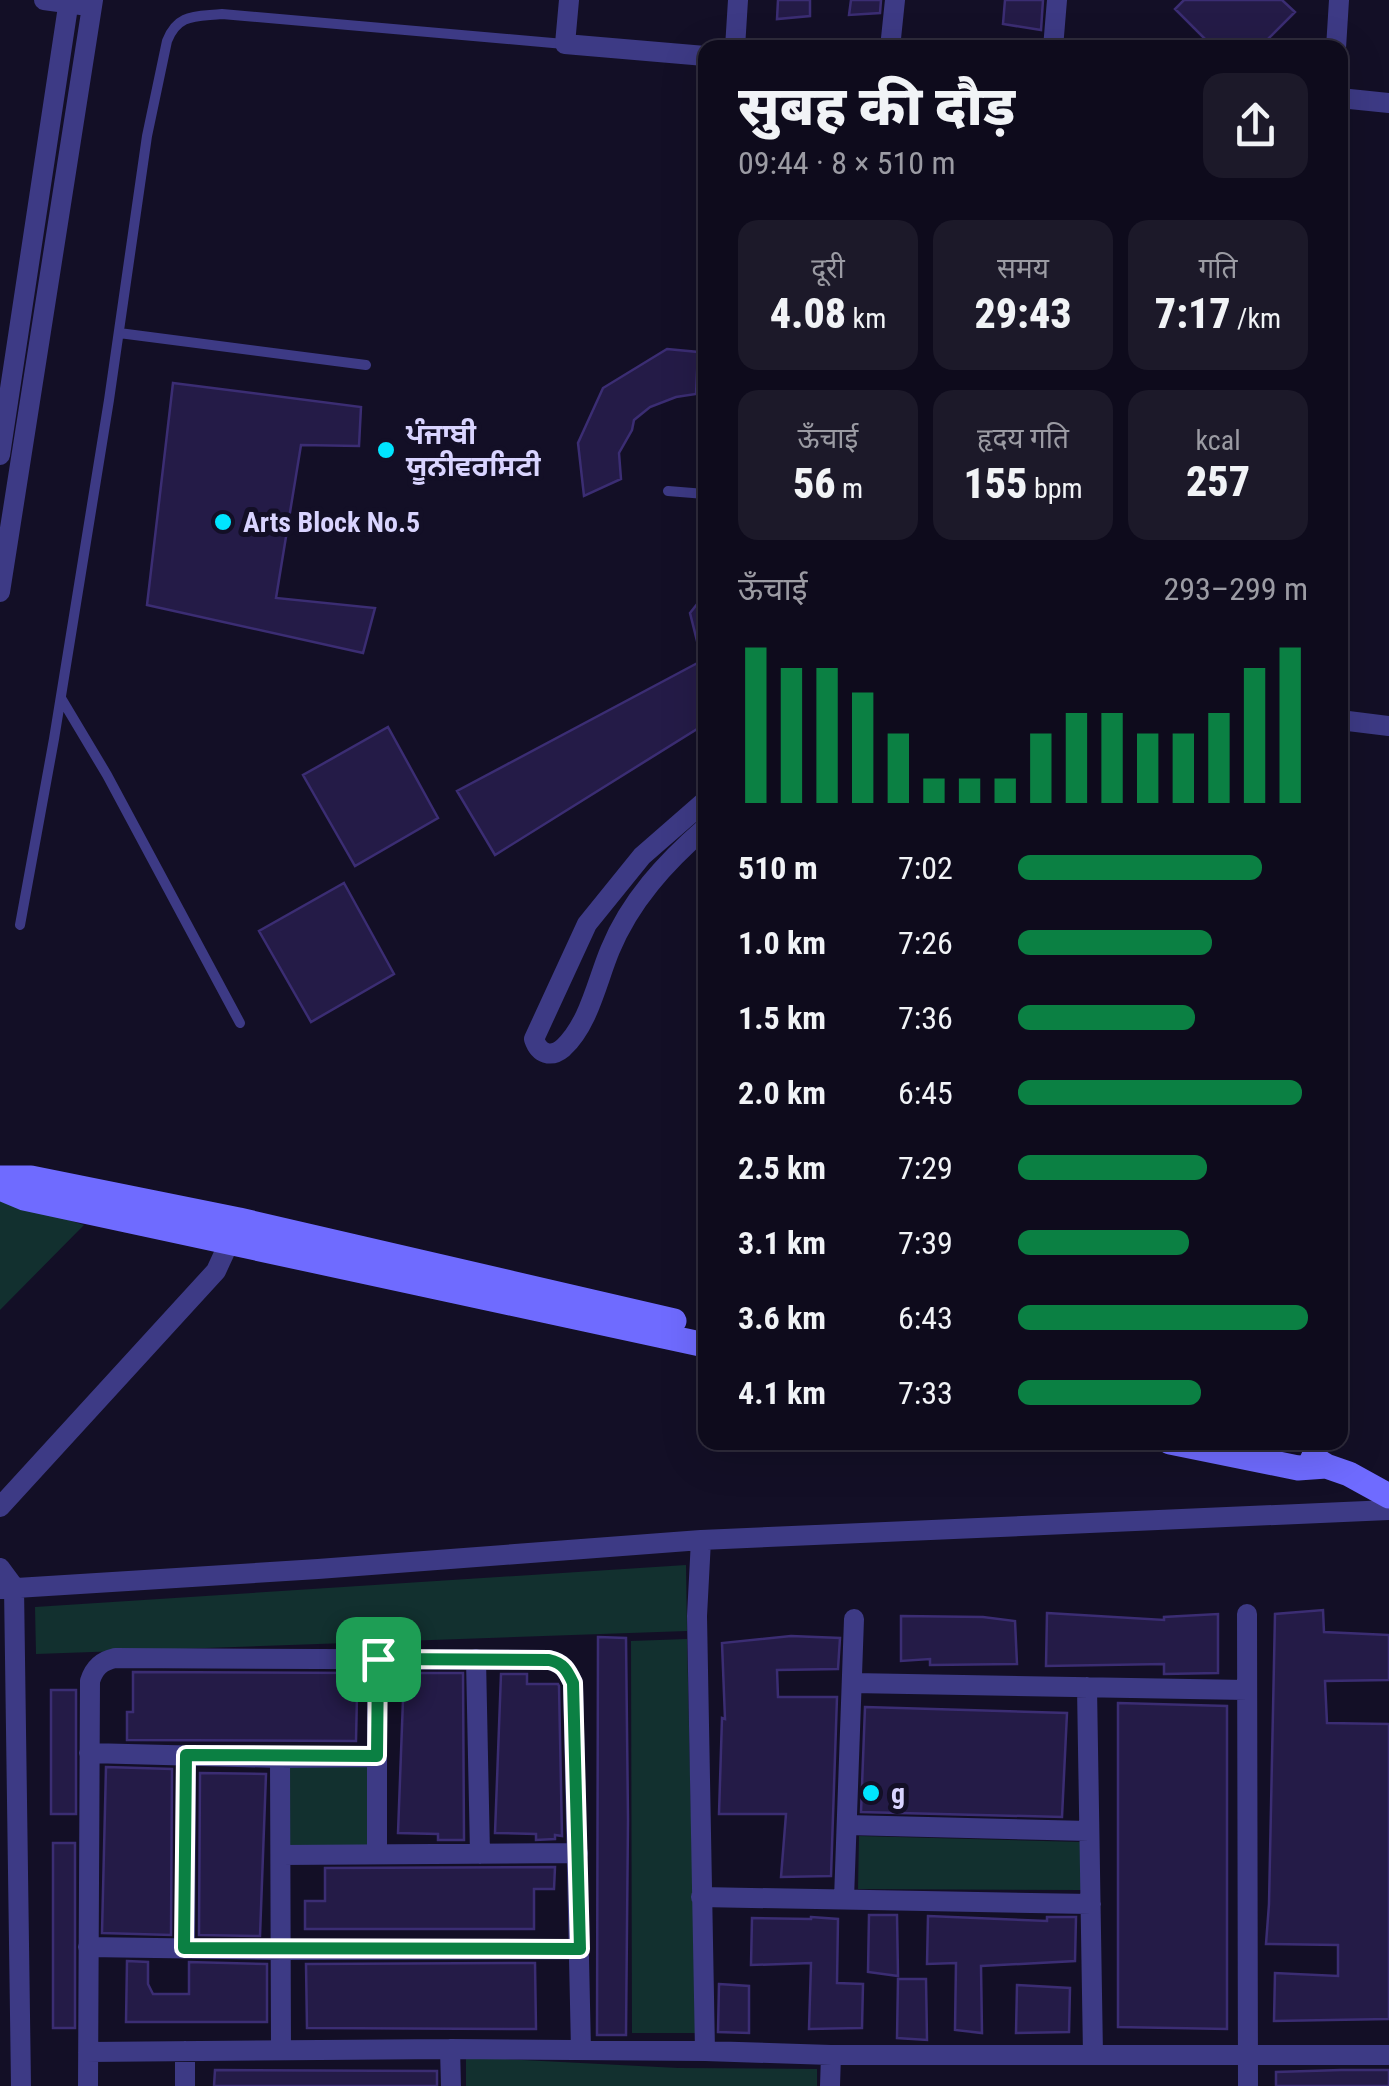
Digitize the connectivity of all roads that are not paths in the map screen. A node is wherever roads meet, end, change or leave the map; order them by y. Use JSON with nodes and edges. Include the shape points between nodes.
{"nodes":[{"id":1,"x":44,"y":0,"type":"edge"},
{"id":2,"x":569,"y":0,"type":"edge"},
{"id":3,"x":738,"y":0,"type":"edge"},
{"id":4,"x":895,"y":0,"type":"edge"},
{"id":5,"x":1058,"y":0,"type":"edge"},
{"id":6,"x":1339,"y":0,"type":"edge"},
{"id":7,"x":69,"y":2,"type":"edge"},
{"id":8,"x":93,"y":3,"type":"edge"},
{"id":9,"x":735,"y":40,"type":"edge"},
{"id":10,"x":891,"y":40,"type":"edge"},
{"id":11,"x":1054,"y":40,"type":"edge"},
{"id":12,"x":1336,"y":40,"type":"edge"},
{"id":13,"x":565,"y":44,"type":"junction"},
{"id":14,"x":698,"y":55,"type":"edge"},
{"id":15,"x":1348,"y":99,"type":"edge"},
{"id":16,"x":1389,"y":103,"type":"edge"},
{"id":17,"x":119,"y":333,"type":"junction"},
{"id":18,"x":366,"y":365,"type":"dead end"},
{"id":19,"x":0,"y":455,"type":"edge"},
{"id":20,"x":668,"y":491,"type":"dead end"},
{"id":21,"x":698,"y":493,"type":"edge"},
{"id":22,"x":3,"y":559,"type":"edge"},
{"id":23,"x":0,"y":592,"type":"edge"},
{"id":24,"x":60,"y":698,"type":"junction"},
{"id":25,"x":1348,"y":721,"type":"edge"},
{"id":26,"x":1389,"y":726,"type":"edge"},
{"id":27,"x":698,"y":807,"type":"edge"},
{"id":28,"x":698,"y":834,"type":"edge"},
{"id":29,"x":20,"y":925,"type":"dead end"},
{"id":30,"x":240,"y":1023,"type":"dead end"},
{"id":31,"x":0,"y":1178,"type":"edge"},
{"id":32,"x":0,"y":1188,"type":"edge"},
{"id":33,"x":235,"y":1230,"type":"junction"},
{"id":34,"x":698,"y":1327,"type":"edge"},
{"id":35,"x":698,"y":1343,"type":"edge"},
{"id":36,"x":1209,"y":1450,"type":"edge"},
{"id":37,"x":1297,"y":1450,"type":"edge"},
{"id":38,"x":1326,"y":1466,"type":"junction"},
{"id":39,"x":1389,"y":1496,"type":"edge"},
{"id":40,"x":0,"y":1507,"type":"edge"},
{"id":41,"x":1389,"y":1510,"type":"edge"},
{"id":42,"x":700,"y":1540,"type":"junction"},
{"id":43,"x":0,"y":1568,"type":"edge"},
{"id":44,"x":7,"y":1588,"type":"edge"},
{"id":45,"x":1246,"y":1614,"type":"dead end"},
{"id":46,"x":854,"y":1619,"type":"dead end"},
{"id":47,"x":378,"y":1659,"type":"junction"},
{"id":48,"x":476,"y":1659,"type":"junction"},
{"id":49,"x":852,"y":1683,"type":"junction"},
{"id":50,"x":1086,"y":1687,"type":"junction"},
{"id":51,"x":1247,"y":1690,"type":"junction"},
{"id":52,"x":90,"y":1753,"type":"junction"},
{"id":53,"x":186,"y":1755,"type":"junction"},
{"id":54,"x":377,"y":1756,"type":"junction"},
{"id":55,"x":280,"y":1758,"type":"junction"},
{"id":56,"x":847,"y":1825,"type":"junction"},
{"id":57,"x":1090,"y":1831,"type":"junction"},
{"id":58,"x":578,"y":1853,"type":"junction"},
{"id":59,"x":281,"y":1854,"type":"junction"},
{"id":60,"x":377,"y":1854,"type":"junction"},
{"id":61,"x":480,"y":1854,"type":"junction"},
{"id":62,"x":702,"y":1896,"type":"junction"},
{"id":63,"x":844,"y":1899,"type":"junction"},
{"id":64,"x":1091,"y":1904,"type":"junction"},
{"id":65,"x":88,"y":1947,"type":"junction"},
{"id":66,"x":184,"y":1948,"type":"junction"},
{"id":67,"x":580,"y":1949,"type":"junction"},
{"id":68,"x":281,"y":1950,"type":"junction"},
{"id":69,"x":450,"y":2049,"type":"junction"},
{"id":70,"x":281,"y":2050,"type":"junction"},
{"id":71,"x":582,"y":2050,"type":"junction"},
{"id":72,"x":185,"y":2051,"type":"junction"},
{"id":73,"x":705,"y":2051,"type":"junction"},
{"id":74,"x":88,"y":2052,"type":"junction"},
{"id":75,"x":831,"y":2055,"type":"junction"},
{"id":76,"x":1094,"y":2055,"type":"junction"},
{"id":77,"x":1248,"y":2055,"type":"junction"},
{"id":78,"x":1389,"y":2055,"type":"edge"},
{"id":79,"x":21,"y":2086,"type":"edge"},
{"id":80,"x":88,"y":2086,"type":"edge"},
{"id":81,"x":185,"y":2086,"type":"edge"},
{"id":82,"x":451,"y":2086,"type":"edge"},
{"id":83,"x":830,"y":2086,"type":"edge"},
{"id":84,"x":1248,"y":2086,"type":"edge"}],
"edges":[{"from":1,"to":7,"type":"street"},
{"from":2,"to":13,"type":"street"},
{"from":3,"to":9,"type":"street"},
{"from":4,"to":10,"type":"street"},
{"from":5,"to":11,"type":"street"},
{"from":6,"to":12,"type":"street"},
{"from":7,"to":8,"type":"street"},
{"from":7,"to":19,"type":"street"},
{"from":8,"to":22,"type":"street"},
{"from":13,"to":14,"type":"street"},
{"from":13,"to":17,"type":"lane","via":[[222,14],[184,18],[167,42],[146,136]]},
{"from":15,"to":16,"type":"street"},
{"from":17,"to":18,"type":"lane"},
{"from":17,"to":24,"type":"lane"},
{"from":20,"to":21,"type":"lane"},
{"from":22,"to":23,"type":"street"},
{"from":24,"to":29,"type":"lane"},
{"from":24,"to":30,"type":"lane"},
{"from":25,"to":26,"type":"street"},
{"from":27,"to":28,"type":"street","via":[[642,856],[587,924],[534,1039],[545,1054],[565,1046],[578,1030],[611,947],[647,886]]},
{"from":31,"to":33,"type":"street","via":[[31,1178]]},
{"from":32,"to":33,"type":"street","via":[[24,1198]]},
{"from":33,"to":34,"type":"street"},
{"from":33,"to":35,"type":"street"},
{"from":33,"to":40,"type":"street","via":[[216,1270]]},
{"from":36,"to":38,"type":"street","via":[[1298,1468]]},
{"from":37,"to":38,"type":"street"},
{"from":38,"to":39,"type":"street"},
{"from":41,"to":42,"type":"street"},
{"from":42,"to":44,"type":"street"},
{"from":42,"to":62,"type":"street"},
{"from":43,"to":44,"type":"street"},
{"from":44,"to":79,"type":"street"},
{"from":45,"to":51,"type":"street"},
{"from":46,"to":49,"type":"street"},
{"from":47,"to":48,"type":"street"},
{"from":47,"to":52,"type":"street","via":[[104,1661],[90,1681]]},
{"from":47,"to":54,"type":"street"},
{"from":48,"to":58,"type":"street","via":[[549,1660],[568,1670]]},
{"from":48,"to":61,"type":"street"},
{"from":49,"to":50,"type":"street"},
{"from":49,"to":56,"type":"street"},
{"from":50,"to":51,"type":"street"},
{"from":50,"to":57,"type":"street"},
{"from":51,"to":77,"type":"street"},
{"from":52,"to":53,"type":"street"},
{"from":52,"to":65,"type":"street"},
{"from":53,"to":55,"type":"street"},
{"from":53,"to":66,"type":"street"},
{"from":54,"to":55,"type":"street"},
{"from":54,"to":60,"type":"street"},
{"from":55,"to":59,"type":"street"},
{"from":56,"to":57,"type":"street"},
{"from":56,"to":63,"type":"street"},
{"from":57,"to":64,"type":"street"},
{"from":58,"to":61,"type":"street"},
{"from":58,"to":67,"type":"street"},
{"from":59,"to":60,"type":"street"},
{"from":59,"to":68,"type":"street"},
{"from":60,"to":61,"type":"street"},
{"from":62,"to":63,"type":"street"},
{"from":62,"to":73,"type":"street"},
{"from":63,"to":64,"type":"street"},
{"from":64,"to":76,"type":"street"},
{"from":65,"to":66,"type":"street"},
{"from":65,"to":74,"type":"street"},
{"from":66,"to":68,"type":"street"},
{"from":67,"to":68,"type":"street"},
{"from":67,"to":71,"type":"street"},
{"from":68,"to":70,"type":"street"},
{"from":69,"to":70,"type":"street"},
{"from":69,"to":71,"type":"street"},
{"from":69,"to":82,"type":"street"},
{"from":70,"to":72,"type":"street"},
{"from":71,"to":73,"type":"street"},
{"from":72,"to":74,"type":"street"},
{"from":72,"to":81,"type":"street"},
{"from":73,"to":75,"type":"street"},
{"from":74,"to":80,"type":"street"},
{"from":75,"to":76,"type":"street"},
{"from":75,"to":83,"type":"street"},
{"from":76,"to":77,"type":"street"},
{"from":77,"to":78,"type":"street"},
{"from":77,"to":84,"type":"street"}]}
